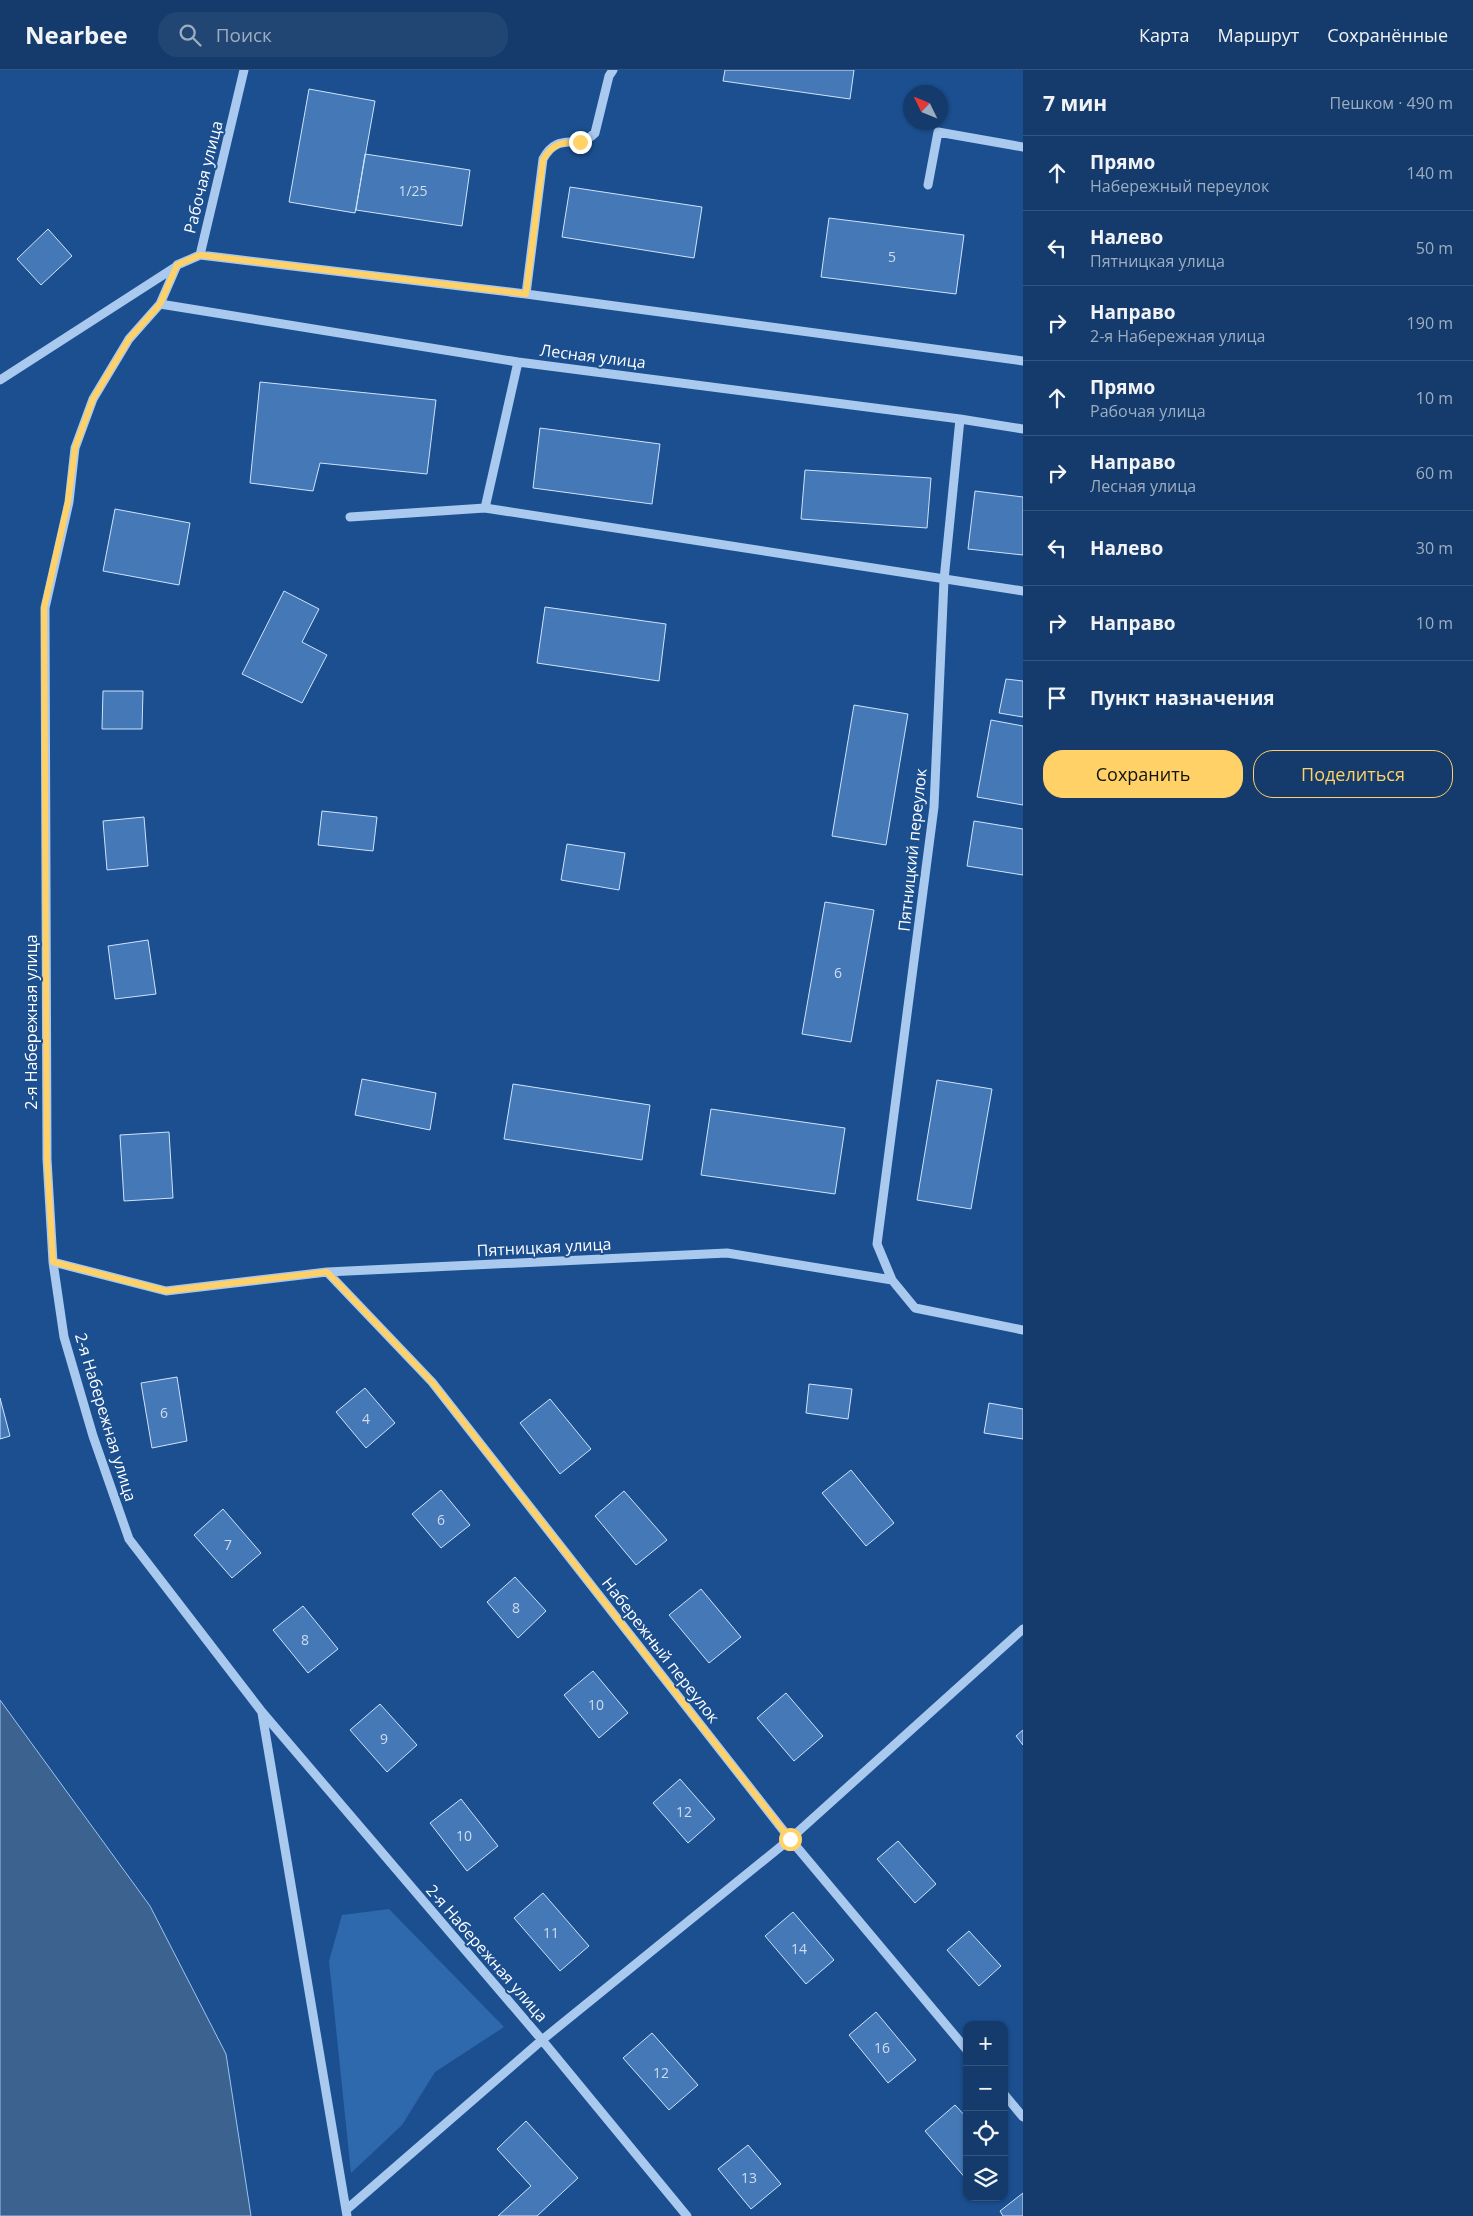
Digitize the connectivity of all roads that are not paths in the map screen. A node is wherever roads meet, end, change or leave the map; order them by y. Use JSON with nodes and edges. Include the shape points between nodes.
{"nodes":[{"id":1,"x":244,"y":70,"type":"edge"},
{"id":2,"x":613,"y":70,"type":"edge"},
{"id":3,"x":1023,"y":147,"type":"edge"},
{"id":4,"x":928,"y":185,"type":"dead end"},
{"id":5,"x":200,"y":255,"type":"junction"},
{"id":6,"x":177,"y":265,"type":"junction"},
{"id":7,"x":526,"y":294,"type":"junction"},
{"id":8,"x":160,"y":304,"type":"junction"},
{"id":9,"x":1023,"y":361,"type":"edge"},
{"id":10,"x":518,"y":362,"type":"junction"},
{"id":11,"x":0,"y":380,"type":"edge"},
{"id":12,"x":960,"y":419,"type":"junction"},
{"id":13,"x":1023,"y":429,"type":"edge"},
{"id":14,"x":485,"y":508,"type":"junction"},
{"id":15,"x":350,"y":517,"type":"dead end"},
{"id":16,"x":944,"y":580,"type":"junction"},
{"id":17,"x":1023,"y":591,"type":"edge"},
{"id":18,"x":53,"y":1262,"type":"junction"},
{"id":19,"x":327,"y":1272,"type":"junction"},
{"id":20,"x":892,"y":1280,"type":"junction"},
{"id":21,"x":1023,"y":1330,"type":"edge"},
{"id":22,"x":1023,"y":1629,"type":"edge"},
{"id":23,"x":262,"y":1712,"type":"junction"},
{"id":24,"x":790,"y":1839,"type":"junction"},
{"id":25,"x":542,"y":2040,"type":"junction"},
{"id":26,"x":963,"y":2045,"type":"edge"},
{"id":27,"x":1008,"y":2099,"type":"edge"},
{"id":28,"x":1023,"y":2117,"type":"edge"},
{"id":29,"x":347,"y":2213,"type":"edge"},
{"id":30,"x":686,"y":2216,"type":"edge"}],
"edges":[{"from":1,"to":5,"type":"street","name":"Рабочая улица"},
{"from":2,"to":7,"type":"street","via":[[595,133],[588,140],[553,146],[543,160]]},
{"from":3,"to":4,"type":"street","via":[[938,132]]},
{"from":5,"to":6,"type":"street","name":"Рабочая улица"},
{"from":5,"to":7,"type":"street"},
{"from":6,"to":8,"type":"street"},
{"from":6,"to":11,"type":"street","name":"Рабочая улица"},
{"from":7,"to":9,"type":"street"},
{"from":8,"to":10,"type":"street","name":"Лесная улица"},
{"from":8,"to":18,"type":"street","name":"2-я Набережная улица","via":[[129,339],[93,399],[75,448],[68,502],[44,608],[47,1159]]},
{"from":10,"to":12,"type":"street","name":"Лесная улица"},
{"from":10,"to":14,"type":"street"},
{"from":12,"to":13,"type":"street","name":"Лесная улица"},
{"from":12,"to":16,"type":"street","name":"Пятницкий переулок"},
{"from":14,"to":15,"type":"street"},
{"from":14,"to":16,"type":"street"},
{"from":16,"to":17,"type":"street"},
{"from":16,"to":20,"type":"street","name":"Пятницкий переулок","via":[[934,807],[877,1244]]},
{"from":18,"to":19,"type":"street","name":"Пятницкая улица","via":[[166,1291]]},
{"from":18,"to":23,"type":"street","name":"2-я Набережная улица","via":[[64,1337],[93,1436],[129,1539]]},
{"from":19,"to":20,"type":"street","name":"Пятницкая улица","via":[[727,1253]]},
{"from":19,"to":24,"type":"street","name":"Набережный переулок","via":[[432,1382]]},
{"from":20,"to":21,"type":"street","via":[[915,1308]]},
{"from":22,"to":24,"type":"street"},
{"from":23,"to":25,"type":"street","name":"2-я Набережная улица"},
{"from":23,"to":29,"type":"street","name":"2-я Набережная улица"},
{"from":24,"to":25,"type":"street"},
{"from":24,"to":26,"type":"street","name":"Набережный переулок"},
{"from":25,"to":29,"type":"street"},
{"from":25,"to":30,"type":"street","name":"2-я Набережная улица"},
{"from":27,"to":28,"type":"street"}]}
